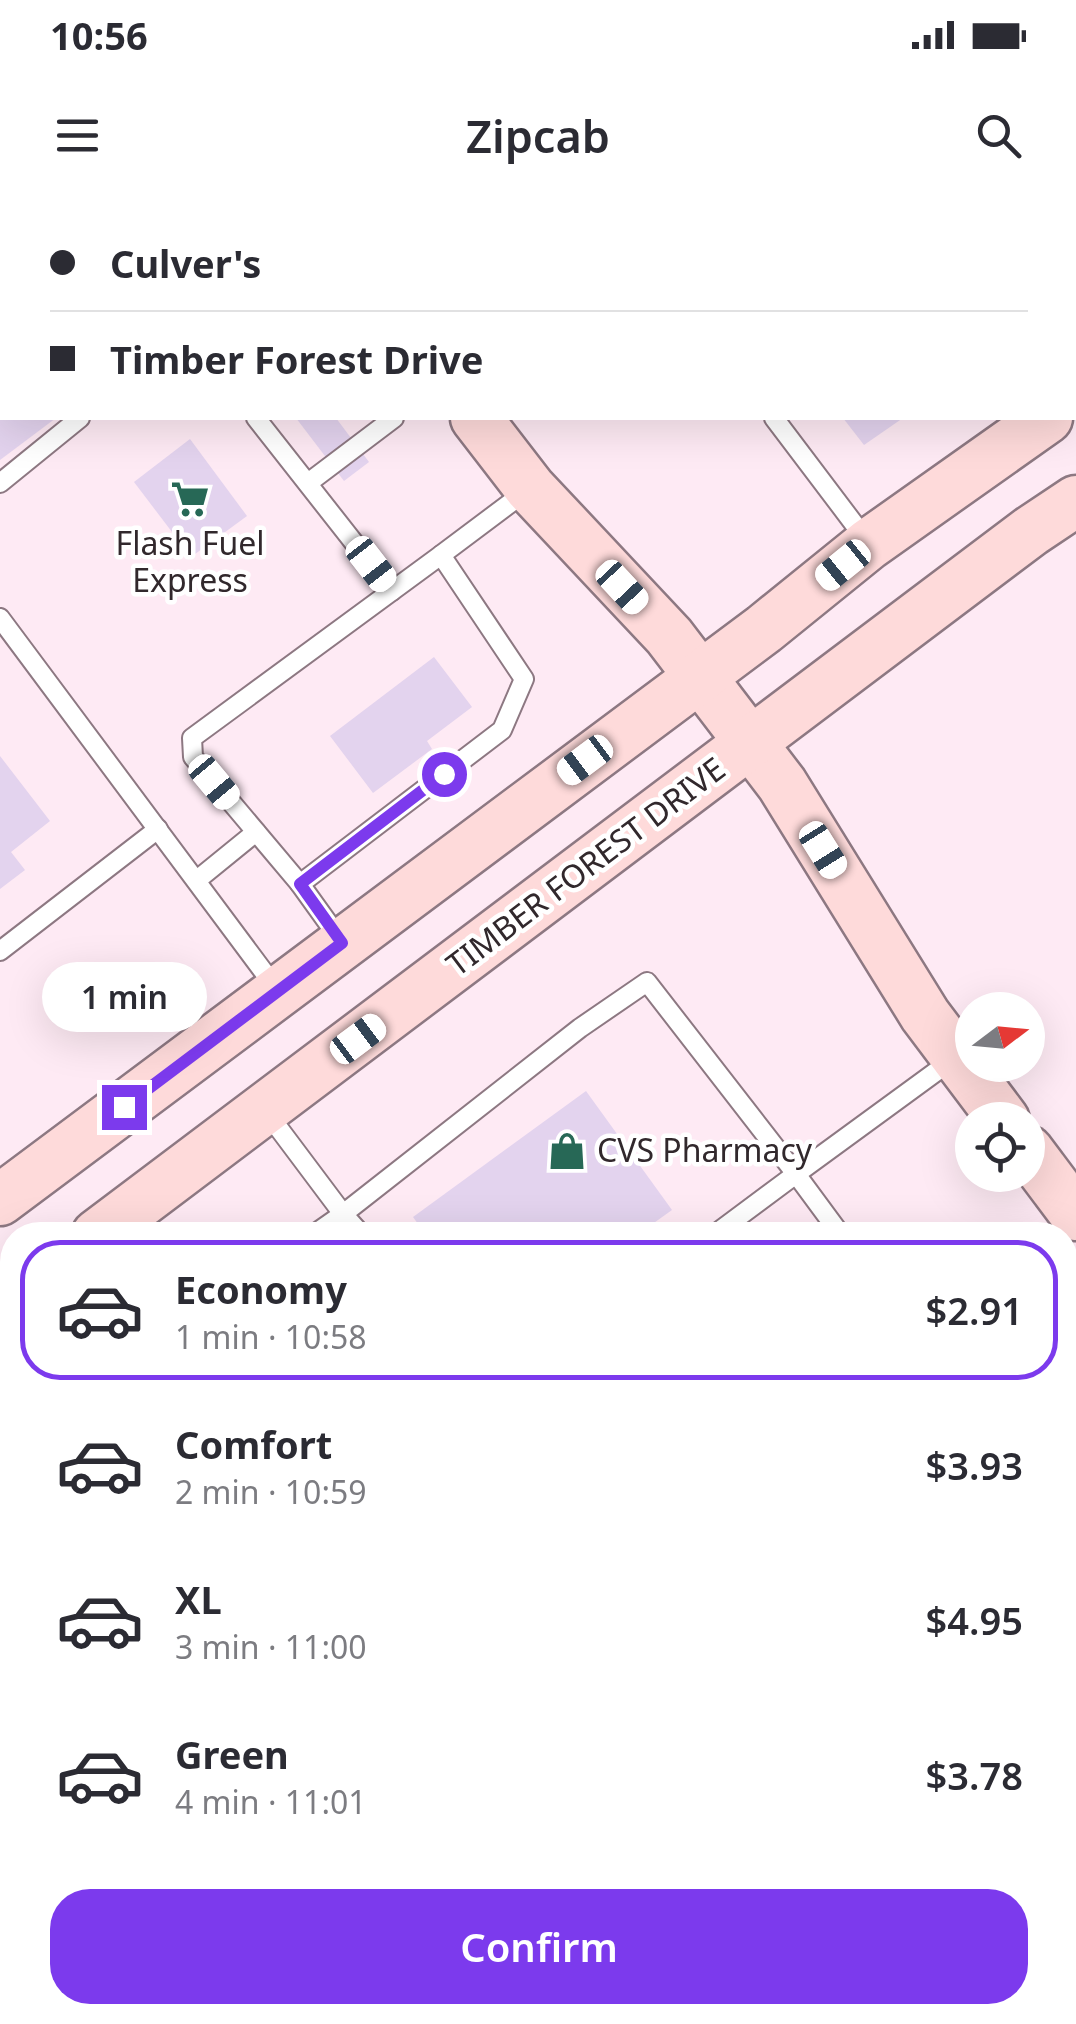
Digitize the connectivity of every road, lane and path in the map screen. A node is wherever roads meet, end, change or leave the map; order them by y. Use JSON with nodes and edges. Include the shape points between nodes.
{"nodes":[{"id":1,"x":78,"y":420,"type":"edge"},
{"id":2,"x":258,"y":420,"type":"edge"},
{"id":3,"x":391,"y":420,"type":"edge"},
{"id":4,"x":478,"y":420,"type":"edge"},
{"id":5,"x":776,"y":420,"type":"edge"},
{"id":6,"x":1025,"y":424,"type":"edge"},
{"id":7,"x":0,"y":482,"type":"edge"},
{"id":8,"x":308,"y":483,"type":"junction"},
{"id":9,"x":530,"y":488,"type":"junction"},
{"id":10,"x":1076,"y":500,"type":"edge"},
{"id":11,"x":870,"y":544,"type":"junction"},
{"id":12,"x":441,"y":555,"type":"junction"},
{"id":13,"x":392,"y":590,"type":"junction"},
{"id":14,"x":0,"y":618,"type":"edge"},
{"id":15,"x":698,"y":677,"type":"junction"},
{"id":16,"x":750,"y":743,"type":"junction"},
{"id":17,"x":158,"y":828,"type":"junction"},
{"id":18,"x":256,"y":832,"type":"junction"},
{"id":19,"x":197,"y":880,"type":"junction"},
{"id":20,"x":300,"y":884,"type":"junction"},
{"id":21,"x":342,"y":943,"type":"junction"},
{"id":22,"x":0,"y":951,"type":"edge"},
{"id":23,"x":278,"y":991,"type":"junction"},
{"id":24,"x":955,"y":1055,"type":"edge"},
{"id":25,"x":955,"y":1057,"type":"edge"},
{"id":26,"x":265,"y":1110,"type":"junction"},
{"id":27,"x":796,"y":1174,"type":"junction"},
{"id":28,"x":1045,"y":1174,"type":"edge"},
{"id":29,"x":0,"y":1200,"type":"edge"},
{"id":30,"x":344,"y":1214,"type":"junction"},
{"id":31,"x":1076,"y":1215,"type":"edge"},
{"id":32,"x":114,"y":1222,"type":"edge"},
{"id":33,"x":332,"y":1222,"type":"edge"},
{"id":34,"x":351,"y":1222,"type":"edge"},
{"id":35,"x":731,"y":1222,"type":"edge"},
{"id":36,"x":831,"y":1222,"type":"edge"}],
"edges":[{"from":1,"to":7,"type":"lane"},
{"from":2,"to":8,"type":"lane"},
{"from":3,"to":8,"type":"lane"},
{"from":4,"to":9,"type":"main road"},
{"from":5,"to":11,"type":"lane"},
{"from":6,"to":11,"type":"main road"},
{"from":8,"to":13,"type":"lane"},
{"from":9,"to":12,"type":"lane"},
{"from":9,"to":15,"type":"main road","via":[[669,636]]},
{"from":10,"to":16,"type":"main road","name":"TIMBER FOREST DRIVE"},
{"from":11,"to":15,"type":"main road"},
{"from":12,"to":13,"type":"lane"},
{"from":12,"to":20,"type":"lane","via":[[524,680],[502,730]]},
{"from":13,"to":18,"type":"lane","via":[[192,738],[193,757]]},
{"from":14,"to":17,"type":"lane"},
{"from":15,"to":16,"type":"main road"},
{"from":15,"to":21,"type":"main road"},
{"from":16,"to":24,"type":"main road"},
{"from":16,"to":26,"type":"main road","name":"TIMBER FOREST DRIVE"},
{"from":17,"to":19,"type":"lane"},
{"from":17,"to":22,"type":"lane"},
{"from":18,"to":19,"type":"lane"},
{"from":18,"to":20,"type":"lane"},
{"from":19,"to":23,"type":"lane"},
{"from":20,"to":21,"type":"lane"},
{"from":21,"to":23,"type":"main road"},
{"from":23,"to":29,"type":"main road"},
{"from":25,"to":27,"type":"lane"},
{"from":26,"to":30,"type":"lane"},
{"from":26,"to":32,"type":"main road","name":"TIMBER FOREST DRIVE"},
{"from":27,"to":30,"type":"lane","via":[[646,982]]},
{"from":27,"to":35,"type":"lane"},
{"from":27,"to":36,"type":"lane"},
{"from":28,"to":31,"type":"main road"},
{"from":30,"to":33,"type":"lane"},
{"from":30,"to":34,"type":"lane"}]}
